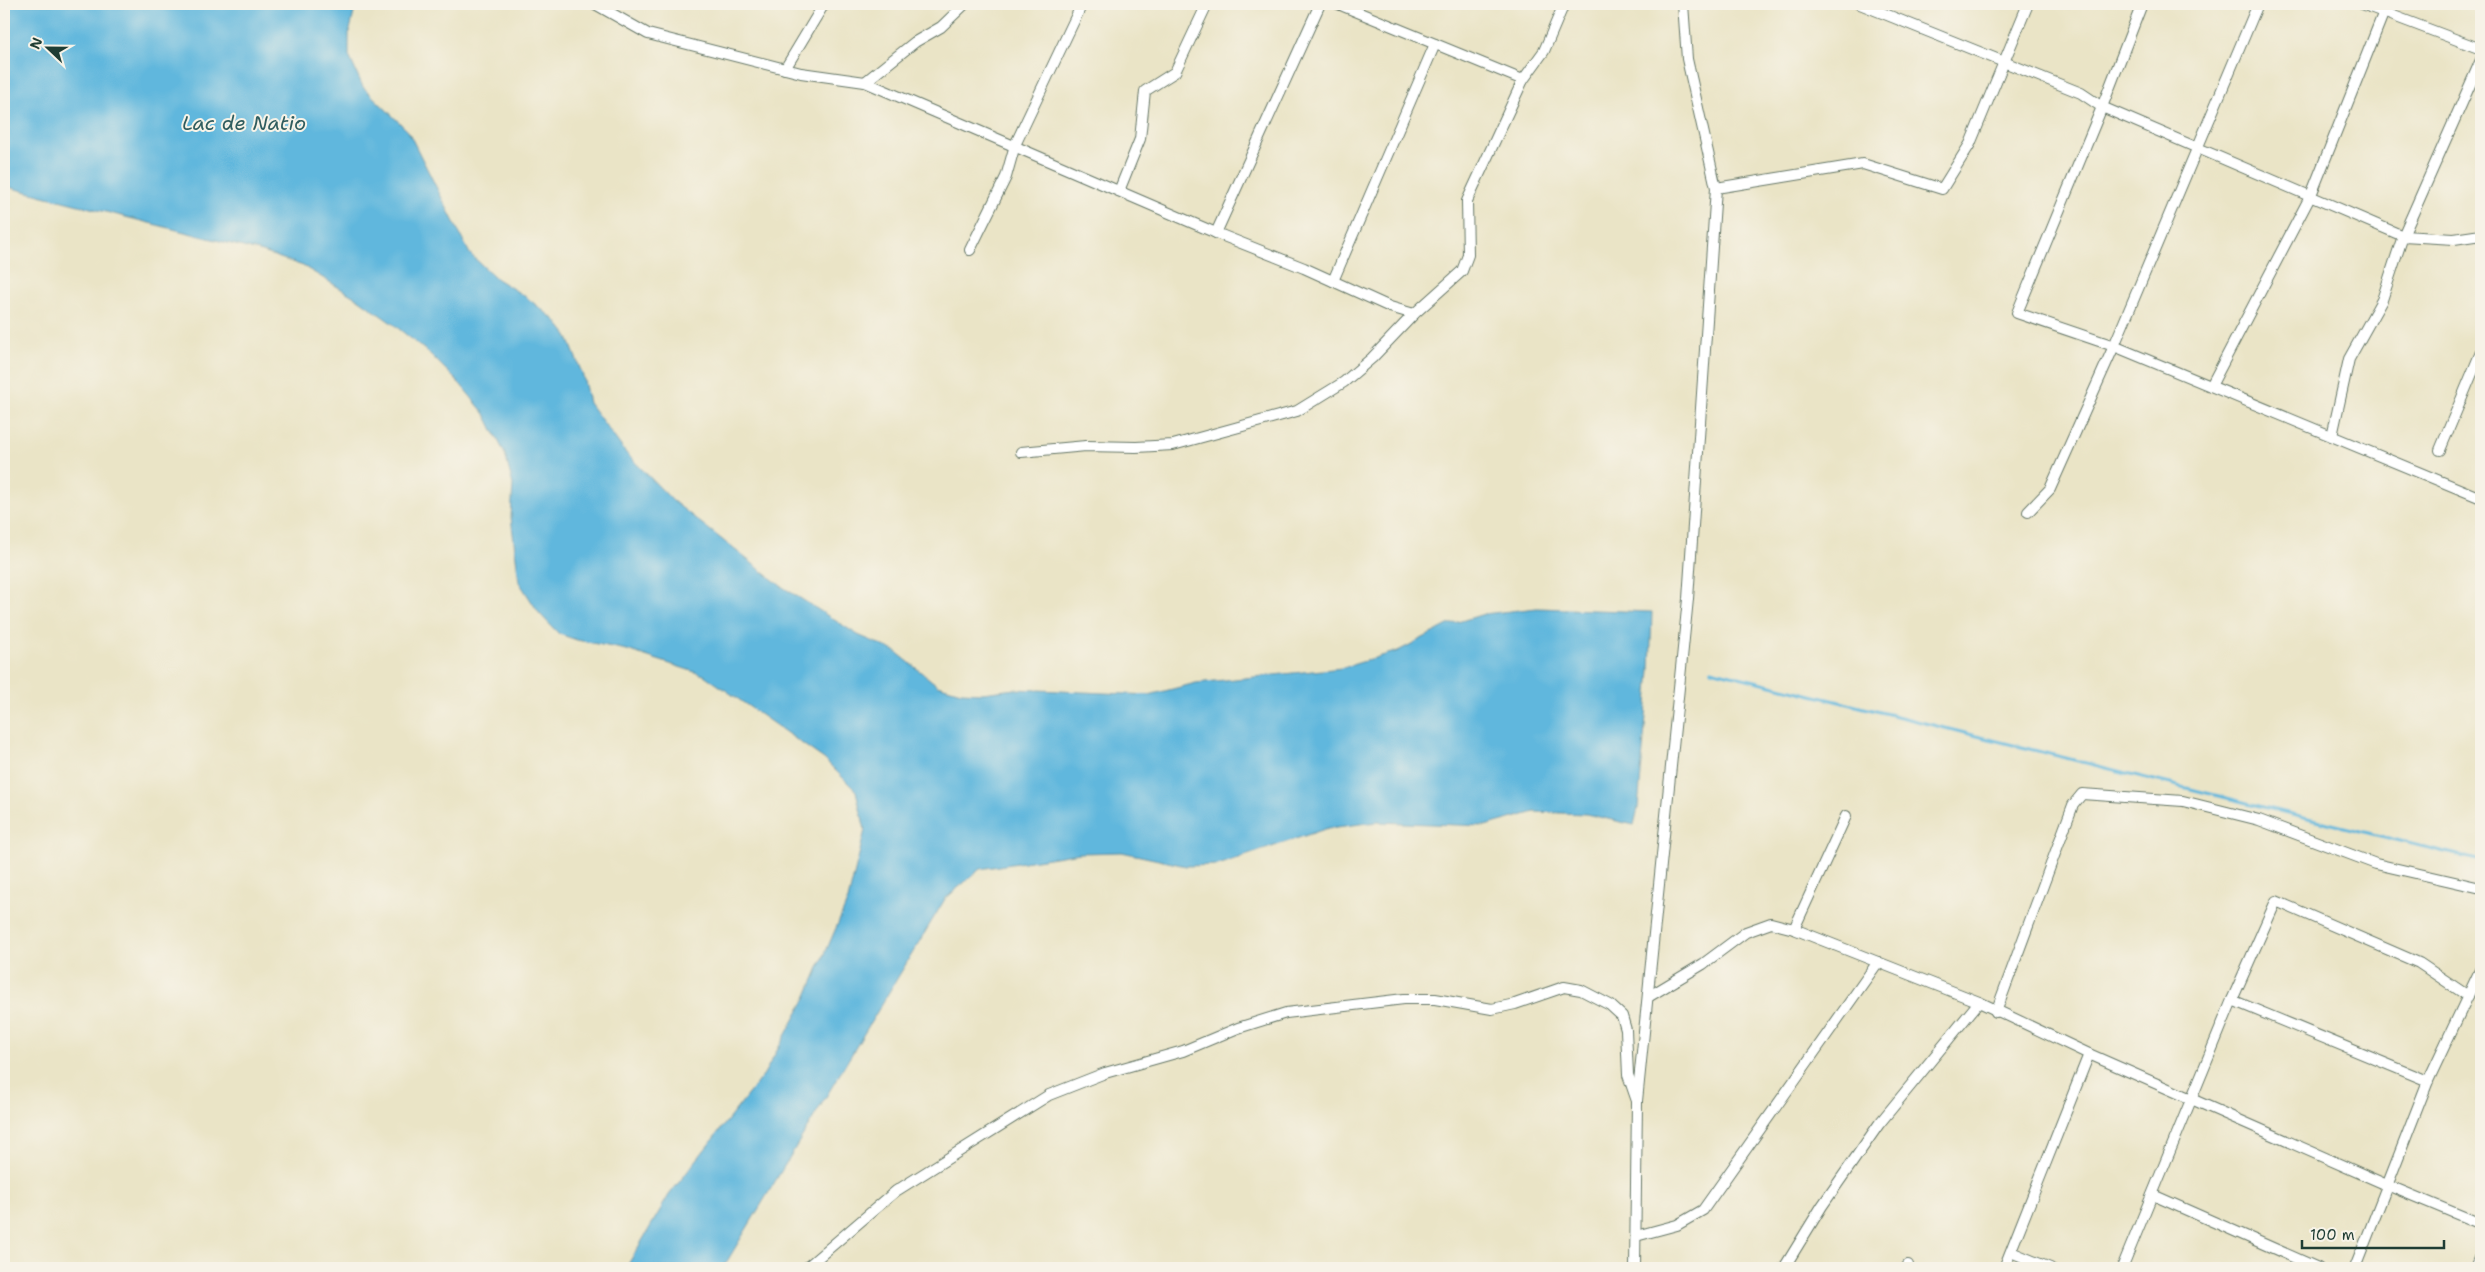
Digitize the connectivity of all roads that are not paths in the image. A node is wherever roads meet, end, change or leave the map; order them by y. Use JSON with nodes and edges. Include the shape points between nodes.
{"nodes":[{"id":1,"x":595,"y":4,"type":"edge"},
{"id":2,"x":824,"y":4,"type":"edge"},
{"id":3,"x":965,"y":4,"type":"edge"},
{"id":4,"x":1082,"y":4,"type":"edge"},
{"id":5,"x":1207,"y":4,"type":"edge"},
{"id":6,"x":1320,"y":4,"type":"edge"},
{"id":7,"x":1338,"y":4,"type":"edge"},
{"id":8,"x":1564,"y":4,"type":"edge"},
{"id":9,"x":1683,"y":4,"type":"edge"},
{"id":10,"x":1860,"y":4,"type":"edge"},
{"id":11,"x":2028,"y":4,"type":"edge"},
{"id":12,"x":2142,"y":4,"type":"edge"},
{"id":13,"x":2258,"y":4,"type":"edge"},
{"id":14,"x":2362,"y":4,"type":"edge"},
{"id":15,"x":2385,"y":8,"type":"edge"},
{"id":16,"x":1435,"y":44,"type":"junction"},
{"id":17,"x":2481,"y":49,"type":"edge"},
{"id":18,"x":2481,"y":60,"type":"edge"},
{"id":19,"x":2004,"y":62,"type":"junction"},
{"id":20,"x":785,"y":69,"type":"junction"},
{"id":21,"x":1523,"y":80,"type":"junction"},
{"id":22,"x":865,"y":82,"type":"junction"},
{"id":23,"x":2102,"y":107,"type":"junction"},
{"id":24,"x":1015,"y":145,"type":"junction"},
{"id":25,"x":2198,"y":150,"type":"junction"},
{"id":26,"x":1716,"y":188,"type":"junction"},
{"id":27,"x":1119,"y":191,"type":"junction"},
{"id":28,"x":2311,"y":195,"type":"junction"},
{"id":29,"x":1216,"y":233,"type":"junction"},
{"id":30,"x":2481,"y":235,"type":"edge"},
{"id":31,"x":2404,"y":236,"type":"junction"},
{"id":32,"x":970,"y":250,"type":"dead end"},
{"id":33,"x":1333,"y":281,"type":"junction"},
{"id":34,"x":1414,"y":314,"type":"junction"},
{"id":35,"x":2114,"y":346,"type":"junction"},
{"id":36,"x":2481,"y":352,"type":"edge"},
{"id":37,"x":2211,"y":386,"type":"junction"},
{"id":38,"x":2332,"y":436,"type":"junction"},
{"id":39,"x":2440,"y":450,"type":"dead end"},
{"id":40,"x":1021,"y":452,"type":"dead end"},
{"id":41,"x":2481,"y":498,"type":"edge"},
{"id":42,"x":2028,"y":512,"type":"dead end"},
{"id":43,"x":1846,"y":816,"type":"dead end"},
{"id":44,"x":2481,"y":888,"type":"edge"},
{"id":45,"x":1794,"y":929,"type":"junction"},
{"id":46,"x":1878,"y":962,"type":"junction"},
{"id":47,"x":2481,"y":968,"type":"edge"},
{"id":48,"x":2468,"y":996,"type":"junction"},
{"id":49,"x":1648,"y":997,"type":"junction"},
{"id":50,"x":2232,"y":1000,"type":"junction"},
{"id":51,"x":1979,"y":1002,"type":"junction"},
{"id":52,"x":1996,"y":1012,"type":"junction"},
{"id":53,"x":2090,"y":1054,"type":"junction"},
{"id":54,"x":2428,"y":1081,"type":"junction"},
{"id":55,"x":2192,"y":1099,"type":"junction"},
{"id":56,"x":1637,"y":1102,"type":"junction"},
{"id":57,"x":2387,"y":1185,"type":"junction"},
{"id":58,"x":2153,"y":1195,"type":"junction"},
{"id":59,"x":2481,"y":1224,"type":"edge"},
{"id":60,"x":1636,"y":1236,"type":"junction"},
{"id":61,"x":2010,"y":1252,"type":"junction"},
{"id":62,"x":2481,"y":1256,"type":"edge"},
{"id":63,"x":806,"y":1268,"type":"edge"},
{"id":64,"x":1635,"y":1268,"type":"edge"},
{"id":65,"x":1784,"y":1268,"type":"edge"},
{"id":66,"x":2004,"y":1268,"type":"edge"},
{"id":67,"x":2050,"y":1268,"type":"edge"},
{"id":68,"x":2122,"y":1268,"type":"edge"},
{"id":69,"x":2318,"y":1268,"type":"edge"},
{"id":70,"x":2355,"y":1268,"type":"edge"},
{"id":71,"x":2476,"y":1268,"type":"edge"}],
"edges":[{"from":1,"to":20,"type":"street","via":[[648,34]]},
{"from":2,"to":20,"type":"street"},
{"from":3,"to":22,"type":"street","via":[[941,27],[916,42]]},
{"from":4,"to":24,"type":"street"},
{"from":5,"to":27,"type":"street","via":[[1175,72],[1145,92],[1140,139]]},
{"from":6,"to":29,"type":"street"},
{"from":7,"to":16,"type":"street"},
{"from":8,"to":21,"type":"street","via":[[1544,51]]},
{"from":9,"to":26,"type":"street","via":[[1687,59]]},
{"from":10,"to":19,"type":"street"},
{"from":11,"to":19,"type":"street"},
{"from":12,"to":23,"type":"street"},
{"from":13,"to":25,"type":"street"},
{"from":14,"to":15,"type":"street"},
{"from":15,"to":17,"type":"street"},
{"from":15,"to":28,"type":"street"},
{"from":16,"to":21,"type":"street"},
{"from":16,"to":33,"type":"street"},
{"from":18,"to":31,"type":"street"},
{"from":19,"to":23,"type":"street","via":[[2081,93]]},
{"from":19,"to":26,"type":"street","via":[[1970,144],[1942,189],[1863,164]]},
{"from":20,"to":22,"type":"street"},
{"from":21,"to":34,"type":"street","via":[[1467,201],[1468,255],[1462,271]]},
{"from":22,"to":24,"type":"street"},
{"from":23,"to":25,"type":"street"},
{"from":23,"to":35,"type":"street","via":[[2017,313]]},
{"from":24,"to":27,"type":"street"},
{"from":24,"to":32,"type":"street","via":[[1006,177]]},
{"from":25,"to":28,"type":"street"},
{"from":25,"to":35,"type":"street"},
{"from":26,"to":49,"type":"street","via":[[1688,599]]},
{"from":27,"to":29,"type":"street"},
{"from":28,"to":31,"type":"street"},
{"from":28,"to":37,"type":"street"},
{"from":29,"to":33,"type":"street"},
{"from":30,"to":31,"type":"street","via":[[2454,239]]},
{"from":31,"to":38,"type":"street","via":[[2382,300],[2349,359]]},
{"from":33,"to":34,"type":"street","via":[[1390,307]]},
{"from":34,"to":40,"type":"street","via":[[1344,382],[1298,411],[1173,445],[1086,446]]},
{"from":35,"to":37,"type":"street"},
{"from":35,"to":42,"type":"street","via":[[2050,489]]},
{"from":36,"to":39,"type":"street"},
{"from":37,"to":38,"type":"street"},
{"from":38,"to":41,"type":"street"},
{"from":43,"to":45,"type":"street"},
{"from":44,"to":52,"type":"street","via":[[2376,864],[2259,820],[2183,801],[2082,794],[2073,805]]},
{"from":45,"to":46,"type":"street"},
{"from":45,"to":49,"type":"street","via":[[1771,923],[1746,932]]},
{"from":46,"to":51,"type":"street"},
{"from":46,"to":60,"type":"street","via":[[1703,1210],[1677,1225]]},
{"from":47,"to":48,"type":"street"},
{"from":48,"to":50,"type":"street","via":[[2419,963],[2276,901]]},
{"from":48,"to":54,"type":"street"},
{"from":49,"to":56,"type":"street"},
{"from":50,"to":54,"type":"street"},
{"from":50,"to":55,"type":"street"},
{"from":51,"to":52,"type":"street"},
{"from":51,"to":65,"type":"street","via":[[1879,1124]]},
{"from":52,"to":53,"type":"street"},
{"from":53,"to":55,"type":"street"},
{"from":53,"to":61,"type":"street"},
{"from":54,"to":57,"type":"street"},
{"from":55,"to":57,"type":"street"},
{"from":55,"to":58,"type":"street"},
{"from":56,"to":60,"type":"street"},
{"from":56,"to":63,"type":"street","via":[[1628,1075],[1626,1030],[1622,1016],[1610,1005],[1581,990],[1564,987],[1492,1009],[1435,998],[1286,1013],[1049,1095],[896,1191]]},
{"from":57,"to":59,"type":"street"},
{"from":57,"to":70,"type":"street"},
{"from":58,"to":68,"type":"street"},
{"from":58,"to":69,"type":"street"},
{"from":60,"to":64,"type":"street"},
{"from":61,"to":66,"type":"street"},
{"from":61,"to":67,"type":"street"},
{"from":62,"to":71,"type":"street"}]}
